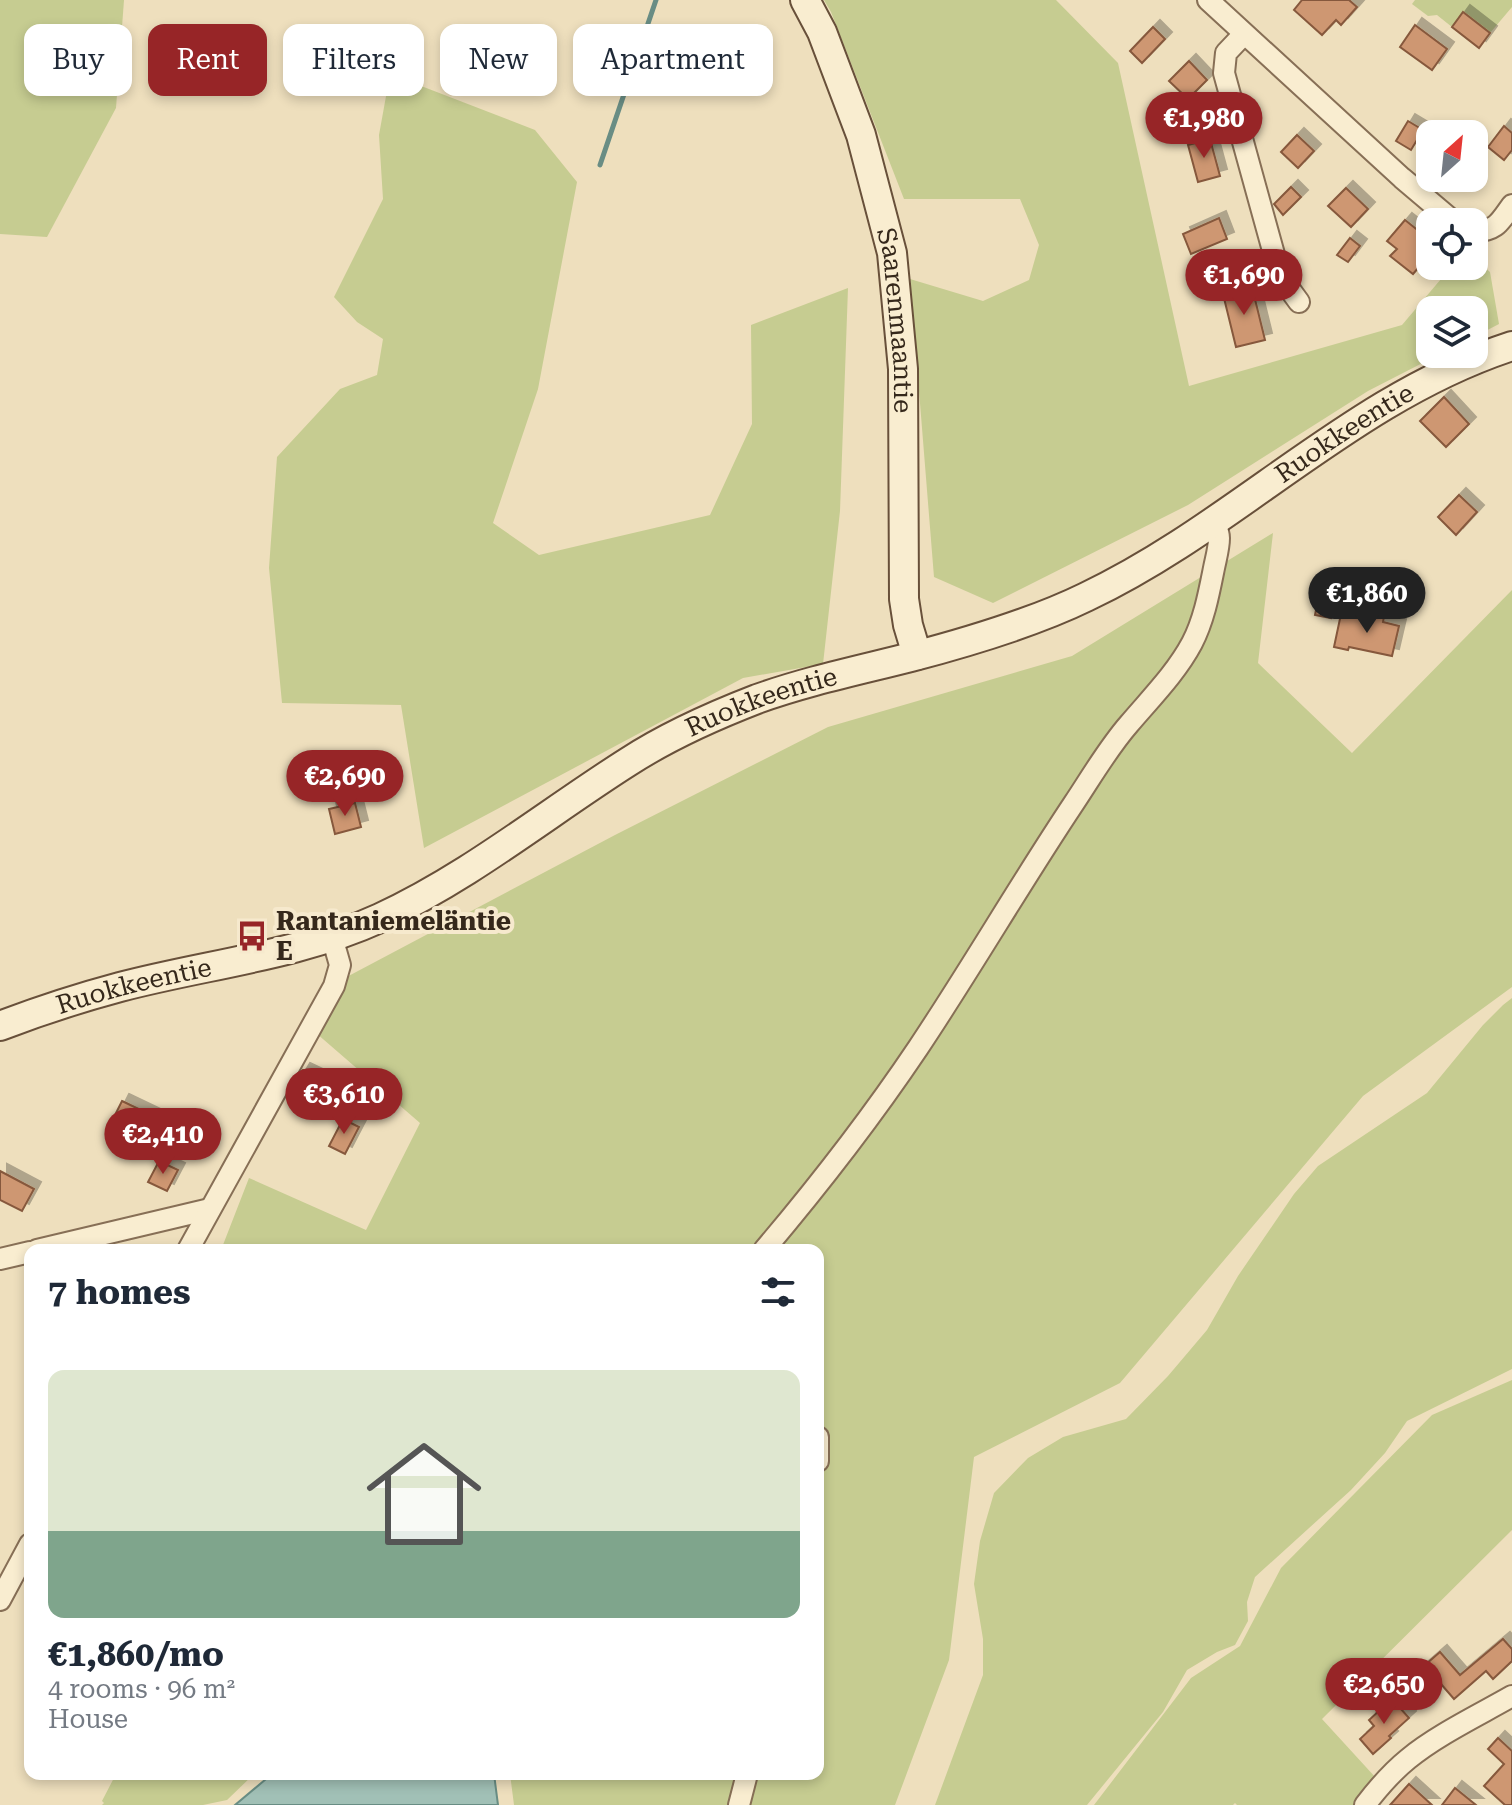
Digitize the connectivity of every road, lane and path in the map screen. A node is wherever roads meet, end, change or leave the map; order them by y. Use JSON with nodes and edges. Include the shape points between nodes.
{"nodes":[{"id":1,"x":805,"y":0,"type":"edge"},
{"id":2,"x":1208,"y":0,"type":"edge"},
{"id":3,"x":1244,"y":34,"type":"junction"},
{"id":4,"x":1512,"y":205,"type":"edge"},
{"id":5,"x":1437,"y":208,"type":"edge"},
{"id":6,"x":1488,"y":231,"type":"edge"},
{"id":7,"x":1299,"y":302,"type":"dead end"},
{"id":8,"x":1512,"y":346,"type":"edge"},
{"id":9,"x":1214,"y":521,"type":"junction"},
{"id":10,"x":917,"y":655,"type":"junction"},
{"id":11,"x":332,"y":937,"type":"junction"},
{"id":12,"x":0,"y":1026,"type":"edge"},
{"id":13,"x":210,"y":1209,"type":"junction"},
{"id":14,"x":62,"y":1244,"type":"edge"},
{"id":15,"x":191,"y":1244,"type":"edge"},
{"id":16,"x":769,"y":1244,"type":"edge"},
{"id":17,"x":24,"y":1253,"type":"edge"},
{"id":18,"x":0,"y":1259,"type":"edge"},
{"id":19,"x":24,"y":1555,"type":"edge"},
{"id":20,"x":0,"y":1600,"type":"edge"},
{"id":21,"x":1512,"y":1696,"type":"edge"},
{"id":22,"x":745,"y":1780,"type":"edge"},
{"id":23,"x":739,"y":1805,"type":"edge"},
{"id":24,"x":1365,"y":1805,"type":"edge"}],
"edges":[{"from":1,"to":10,"type":"street","name":"Saarenmaantie","via":[[861,135],[892,253],[903,369],[904,599]]},
{"from":2,"to":3,"type":"street"},
{"from":3,"to":5,"type":"street"},
{"from":3,"to":7,"type":"street","via":[[1226,53],[1224,73],[1280,276]]},
{"from":4,"to":6,"type":"street"},
{"from":8,"to":9,"type":"street","name":"Ruokkeentie","via":[[1414,388],[1361,419]]},
{"from":9,"to":10,"type":"street","name":"Ruokkeentie","via":[[1090,596]]},
{"from":9,"to":16,"type":"street","via":[[1219,542],[1211,585],[1202,621],[1181,661],[1112,745],[917,1049]]},
{"from":10,"to":11,"type":"street","name":"Ruokkeentie","via":[[759,698],[693,726],[632,759],[455,879]]},
{"from":11,"to":12,"type":"street","name":"Ruokkeentie","via":[[120,987]]},
{"from":11,"to":13,"type":"street","via":[[340,965],[334,986]]},
{"from":13,"to":14,"type":"street"},
{"from":13,"to":15,"type":"street"},
{"from":17,"to":18,"type":"street"},
{"from":19,"to":20,"type":"street"},
{"from":21,"to":24,"type":"street","via":[[1410,1757]]},
{"from":22,"to":23,"type":"street"}]}
